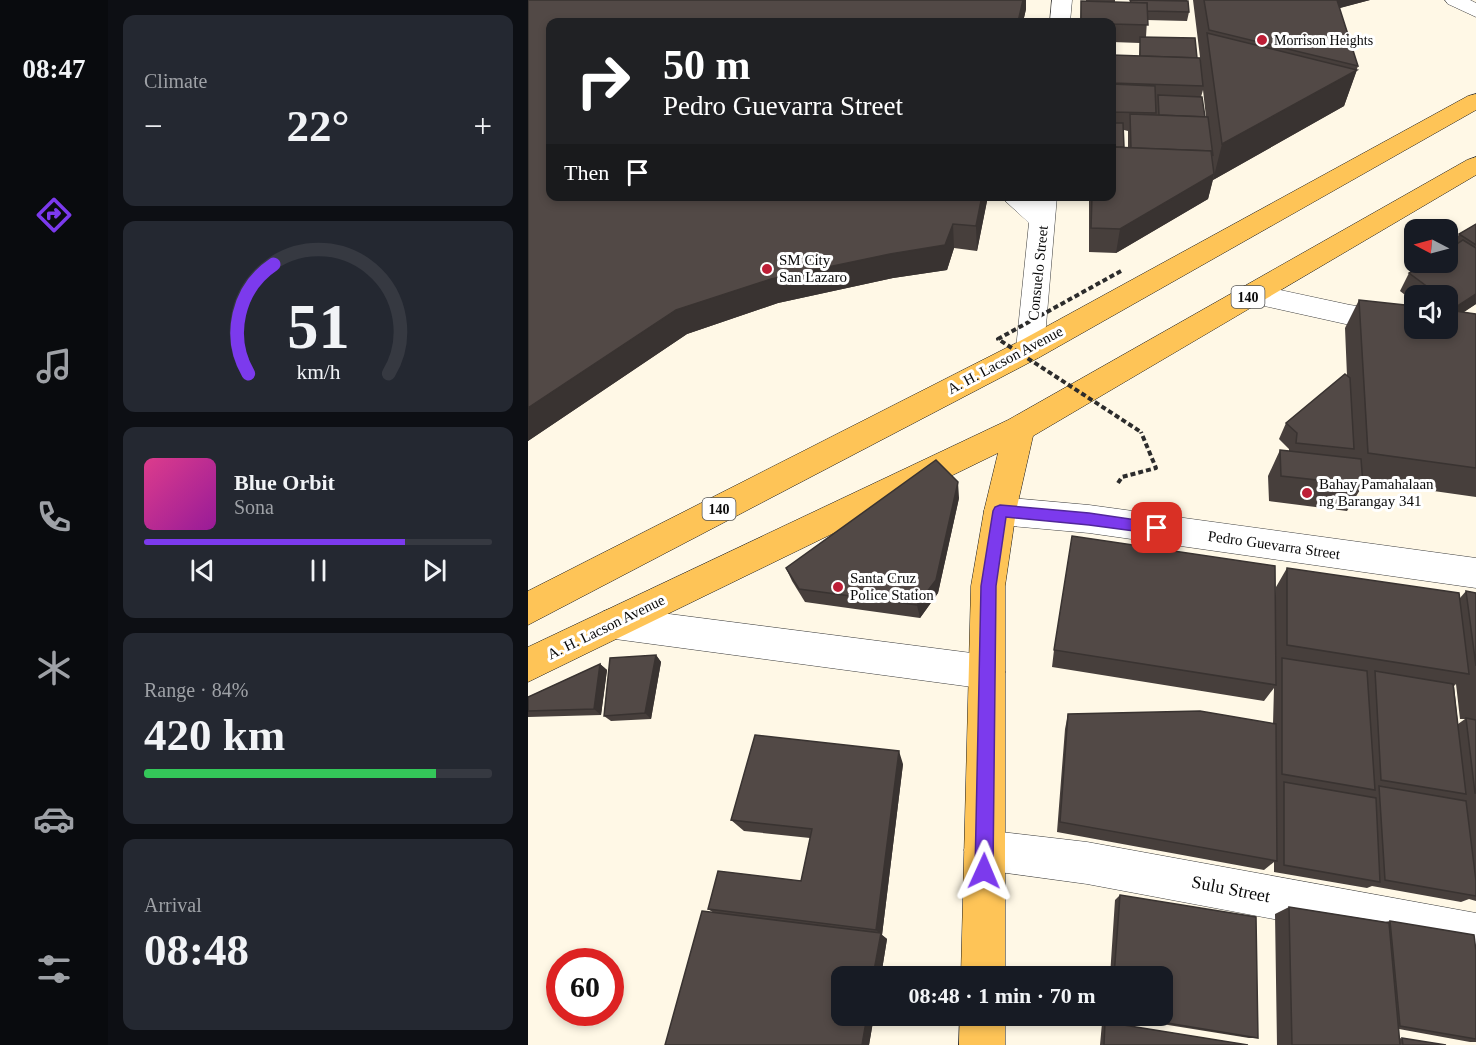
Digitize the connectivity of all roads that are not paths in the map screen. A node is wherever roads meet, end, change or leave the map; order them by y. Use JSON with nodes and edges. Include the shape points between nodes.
{"nodes":[{"id":1,"x":1062,"y":0,"type":"edge"},
{"id":2,"x":1455,"y":0,"type":"edge"},
{"id":3,"x":1476,"y":11,"type":"edge"},
{"id":4,"x":1060,"y":18,"type":"edge"},
{"id":5,"x":1476,"y":101,"type":"edge"},
{"id":6,"x":1476,"y":165,"type":"edge"},
{"id":7,"x":1024,"y":201,"type":"edge"},
{"id":8,"x":1044,"y":209,"type":"edge"},
{"id":9,"x":1252,"y":294,"type":"junction"},
{"id":10,"x":1404,"y":323,"type":"edge"},
{"id":11,"x":1030,"y":349,"type":"junction"},
{"id":12,"x":1019,"y":429,"type":"junction"},
{"id":13,"x":1000,"y":511,"type":"junction"},
{"id":14,"x":1476,"y":573,"type":"edge"},
{"id":15,"x":528,"y":609,"type":"edge"},
{"id":16,"x":615,"y":623,"type":"junction"},
{"id":17,"x":528,"y":665,"type":"edge"},
{"id":18,"x":987,"y":672,"type":"junction"},
{"id":19,"x":984,"y":850,"type":"junction"},
{"id":20,"x":1476,"y":935,"type":"edge"},
{"id":21,"x":983,"y":966,"type":"edge"},
{"id":22,"x":983,"y":1026,"type":"edge"},
{"id":23,"x":982,"y":1045,"type":"edge"}],
"edges":[{"from":1,"to":4,"type":"street"},
{"from":2,"to":3,"type":"street"},
{"from":5,"to":11,"type":"main road","name":"A. H. Lacson Avenue","number":"140"},
{"from":6,"to":9,"type":"main road","name":"A. H. Lacson Avenue","number":"140"},
{"from":7,"to":8,"type":"street"},
{"from":8,"to":11,"type":"street","name":"Consuelo Street"},
{"from":9,"to":10,"type":"street"},
{"from":9,"to":12,"type":"main road","name":"A. H. Lacson Avenue","number":"140"},
{"from":11,"to":15,"type":"main road","name":"A. H. Lacson Avenue","number":"140"},
{"from":12,"to":13,"type":"main road"},
{"from":12,"to":16,"type":"main road","name":"A. H. Lacson Avenue"},
{"from":13,"to":14,"type":"street","name":"Pedro Guevarra Street","via":[[1089,519]]},
{"from":13,"to":18,"type":"main road","via":[[988,586]]},
{"from":16,"to":17,"type":"main road","name":"A. H. Lacson Avenue"},
{"from":16,"to":18,"type":"street"},
{"from":18,"to":19,"type":"main road"},
{"from":19,"to":20,"type":"street","name":"Sulu Street","via":[[1087,862]]},
{"from":19,"to":21,"type":"main road"},
{"from":22,"to":23,"type":"main road"}]}
